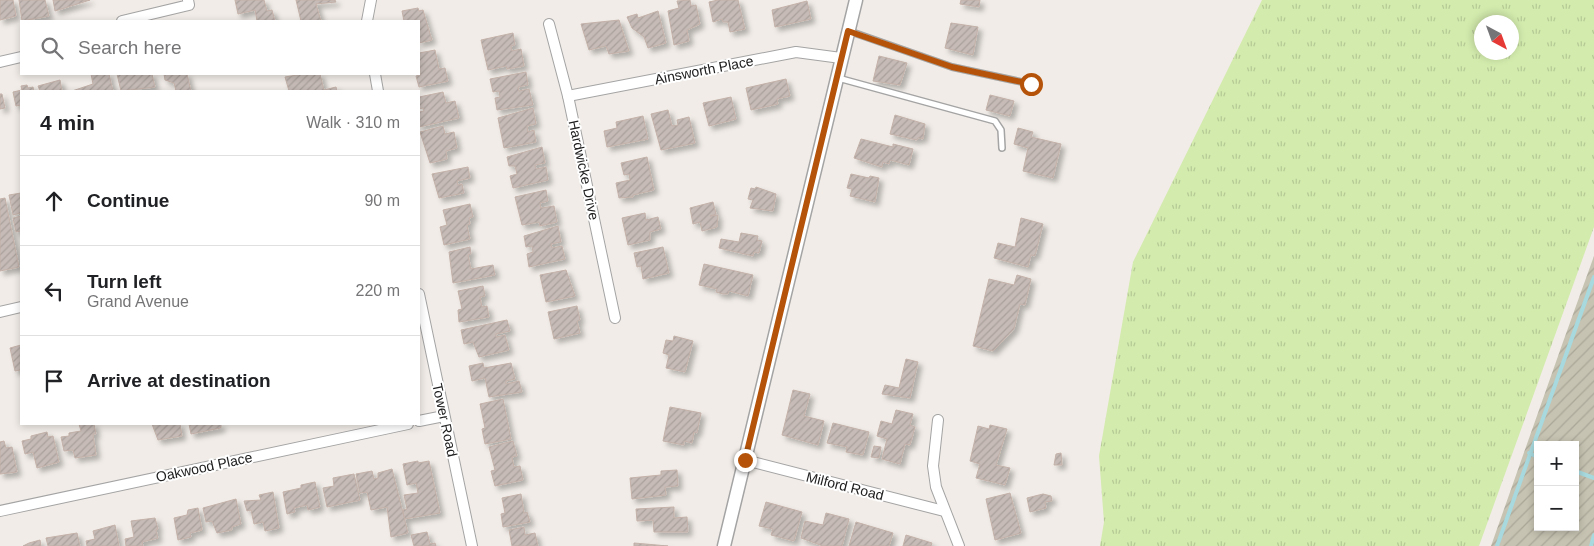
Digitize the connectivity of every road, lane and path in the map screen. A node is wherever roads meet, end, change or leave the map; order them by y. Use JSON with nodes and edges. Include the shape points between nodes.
{"nodes":[{"id":1,"x":188,"y":0,"type":"edge"},
{"id":2,"x":371,"y":0,"type":"edge"},
{"id":3,"x":856,"y":0,"type":"edge"},
{"id":4,"x":126,"y":20,"type":"edge"},
{"id":5,"x":367,"y":20,"type":"edge"},
{"id":6,"x":549,"y":24,"type":"dead end"},
{"id":7,"x":848,"y":31,"type":"junction"},
{"id":8,"x":20,"y":57,"type":"edge"},
{"id":9,"x":841,"y":58,"type":"junction"},
{"id":10,"x":0,"y":62,"type":"edge"},
{"id":11,"x":375,"y":75,"type":"edge"},
{"id":12,"x":837,"y":78,"type":"junction"},
{"id":13,"x":1031,"y":84,"type":"dead end"},
{"id":14,"x":378,"y":90,"type":"edge"},
{"id":15,"x":568,"y":96,"type":"junction"},
{"id":16,"x":1002,"y":148,"type":"dead end"},
{"id":17,"x":420,"y":299,"type":"edge"},
{"id":18,"x":20,"y":307,"type":"edge"},
{"id":19,"x":0,"y":312,"type":"edge"},
{"id":20,"x":615,"y":318,"type":"dead end"},
{"id":21,"x":444,"y":416,"type":"junction"},
{"id":22,"x":938,"y":420,"type":"dead end"},
{"id":23,"x":420,"y":422,"type":"edge"},
{"id":24,"x":403,"y":425,"type":"edge"},
{"id":25,"x":745,"y":460,"type":"junction"},
{"id":26,"x":0,"y":511,"type":"edge"},
{"id":27,"x":944,"y":511,"type":"junction"},
{"id":28,"x":472,"y":546,"type":"edge"},
{"id":29,"x":724,"y":546,"type":"edge"},
{"id":30,"x":959,"y":546,"type":"edge"}],
"edges":[{"from":1,"to":4,"type":"street","via":[[189,5]]},
{"from":2,"to":5,"type":"street"},
{"from":3,"to":7,"type":"street"},
{"from":6,"to":15,"type":"street","name":"Hardwicke Drive"},
{"from":7,"to":9,"type":"street"},
{"from":7,"to":13,"type":"lane","via":[[952,67]]},
{"from":8,"to":10,"type":"street"},
{"from":9,"to":12,"type":"street"},
{"from":9,"to":15,"type":"street","name":"Ainsworth Place","via":[[796,52]]},
{"from":11,"to":14,"type":"street"},
{"from":12,"to":16,"type":"lane","via":[[995,121],[1001,130]]},
{"from":12,"to":25,"type":"street"},
{"from":15,"to":20,"type":"street","name":"Hardwicke Drive"},
{"from":17,"to":21,"type":"street","name":"Tower Road"},
{"from":18,"to":19,"type":"street"},
{"from":21,"to":23,"type":"street"},
{"from":21,"to":28,"type":"street","name":"Tower Road"},
{"from":22,"to":27,"type":"street","via":[[933,466]]},
{"from":24,"to":26,"type":"street","name":"Oakwood Place"},
{"from":25,"to":27,"type":"street","name":"Milford Road"},
{"from":25,"to":29,"type":"street"},
{"from":27,"to":30,"type":"street"}]}
